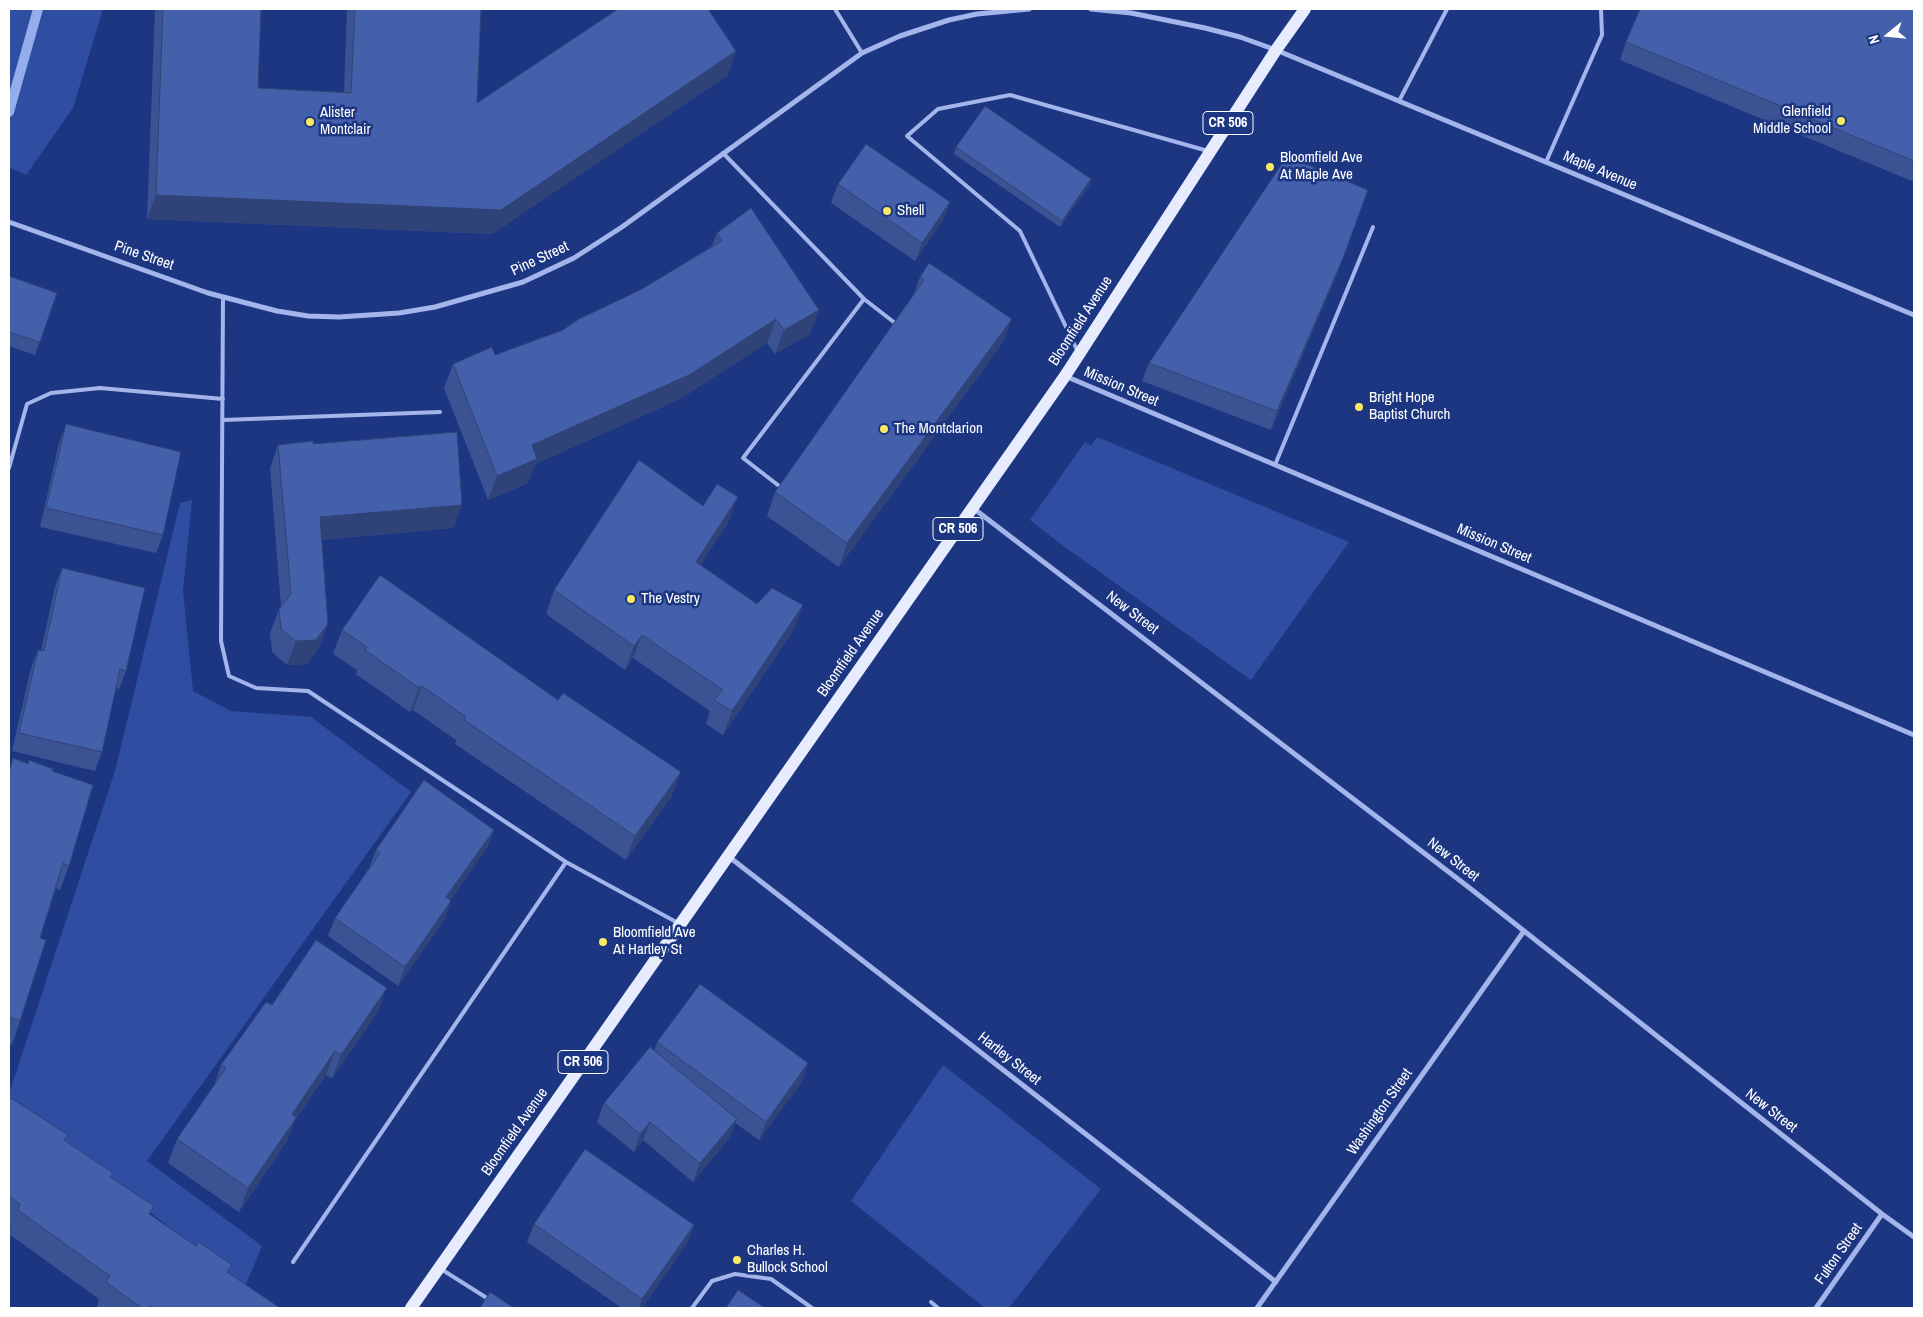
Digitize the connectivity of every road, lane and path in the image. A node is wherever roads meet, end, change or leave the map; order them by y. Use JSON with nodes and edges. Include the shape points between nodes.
{"nodes":[{"id":1,"x":835,"y":9,"type":"edge"},
{"id":2,"x":1029,"y":9,"type":"edge"},
{"id":3,"x":1091,"y":9,"type":"edge"},
{"id":4,"x":1305,"y":9,"type":"edge"},
{"id":5,"x":1447,"y":9,"type":"edge"},
{"id":6,"x":1601,"y":9,"type":"edge"},
{"id":7,"x":1276,"y":50,"type":"junction"},
{"id":8,"x":862,"y":53,"type":"junction"},
{"id":9,"x":1400,"y":101,"type":"junction"},
{"id":10,"x":1210,"y":151,"type":"junction"},
{"id":11,"x":723,"y":153,"type":"junction"},
{"id":12,"x":1546,"y":162,"type":"junction"},
{"id":13,"x":9,"y":222,"type":"edge"},
{"id":14,"x":1373,"y":227,"type":"dead end"},
{"id":15,"x":224,"y":297,"type":"junction"},
{"id":16,"x":864,"y":300,"type":"junction"},
{"id":17,"x":1914,"y":315,"type":"edge"},
{"id":18,"x":1079,"y":354,"type":"junction"},
{"id":19,"x":1065,"y":376,"type":"junction"},
{"id":20,"x":223,"y":400,"type":"junction"},
{"id":21,"x":440,"y":412,"type":"dead end"},
{"id":22,"x":223,"y":420,"type":"junction"},
{"id":23,"x":1275,"y":465,"type":"junction"},
{"id":24,"x":9,"y":468,"type":"edge"},
{"id":25,"x":973,"y":508,"type":"junction"},
{"id":26,"x":1914,"y":735,"type":"edge"},
{"id":27,"x":728,"y":856,"type":"junction"},
{"id":28,"x":566,"y":862,"type":"junction"},
{"id":29,"x":680,"y":924,"type":"junction"},
{"id":30,"x":1524,"y":931,"type":"junction"},
{"id":31,"x":1882,"y":1214,"type":"junction"},
{"id":32,"x":1914,"y":1237,"type":"edge"},
{"id":33,"x":293,"y":1262,"type":"dead end"},
{"id":34,"x":439,"y":1268,"type":"junction"},
{"id":35,"x":1276,"y":1282,"type":"junction"},
{"id":36,"x":931,"y":1302,"type":"dead end"},
{"id":37,"x":495,"y":1303,"type":"edge"},
{"id":38,"x":411,"y":1308,"type":"edge"},
{"id":39,"x":692,"y":1308,"type":"edge"},
{"id":40,"x":812,"y":1308,"type":"edge"},
{"id":41,"x":938,"y":1308,"type":"edge"},
{"id":42,"x":1257,"y":1308,"type":"edge"},
{"id":43,"x":1816,"y":1308,"type":"edge"}],
"edges":[{"from":1,"to":8,"type":"lane"},
{"from":2,"to":8,"type":"street","name":"Pine Street","via":[[949,20]]},
{"from":3,"to":7,"type":"street","via":[[1131,13],[1205,28]]},
{"from":4,"to":7,"type":"main road","name":"Bloomfield Avenue","number":"CR 506"},
{"from":5,"to":9,"type":"lane"},
{"from":6,"to":12,"type":"lane","via":[[1602,35]]},
{"from":7,"to":9,"type":"street","name":"Maple Avenue"},
{"from":7,"to":10,"type":"main road","name":"Bloomfield Avenue","number":"CR 506"},
{"from":8,"to":11,"type":"street","name":"Pine Street"},
{"from":9,"to":12,"type":"street","name":"Maple Avenue"},
{"from":10,"to":18,"type":"main road","name":"Bloomfield Avenue","number":"CR 506"},
{"from":10,"to":18,"type":"lane","via":[[1010,95],[938,109],[907,136],[1020,231]]},
{"from":11,"to":15,"type":"street","name":"Pine Street","via":[[574,258],[524,282],[477,297],[408,311],[339,317],[277,311]]},
{"from":11,"to":16,"type":"lane"},
{"from":12,"to":17,"type":"street","name":"Maple Avenue"},
{"from":13,"to":15,"type":"street","name":"Pine Street"},
{"from":14,"to":23,"type":"lane"},
{"from":15,"to":20,"type":"lane"},
{"from":16,"to":16,"type":"lane","via":[[935,354],[814,513],[743,458]]},
{"from":18,"to":19,"type":"main road","name":"Bloomfield Avenue","number":"CR 506"},
{"from":19,"to":23,"type":"street","name":"Mission Street"},
{"from":19,"to":25,"type":"main road","name":"Bloomfield Avenue","number":"CR 506"},
{"from":20,"to":22,"type":"lane"},
{"from":20,"to":24,"type":"lane","via":[[100,388],[51,393],[27,404]]},
{"from":21,"to":22,"type":"lane"},
{"from":22,"to":28,"type":"lane","via":[[221,641],[229,676],[256,688],[308,691]]},
{"from":23,"to":26,"type":"street","name":"Mission Street"},
{"from":25,"to":27,"type":"main road","name":"Bloomfield Avenue","number":"CR 506"},
{"from":25,"to":30,"type":"street","name":"New Street"},
{"from":27,"to":29,"type":"main road","name":"Bloomfield Avenue","number":"CR 506"},
{"from":27,"to":35,"type":"street","name":"Hartley Street"},
{"from":28,"to":29,"type":"lane"},
{"from":28,"to":33,"type":"lane"},
{"from":29,"to":34,"type":"main road","name":"Bloomfield Avenue","number":"CR 506"},
{"from":30,"to":31,"type":"street","name":"New Street"},
{"from":30,"to":35,"type":"street","name":"Washington Street"},
{"from":31,"to":32,"type":"street","name":"New Street"},
{"from":31,"to":43,"type":"street","name":"Fulton Street"},
{"from":34,"to":37,"type":"lane"},
{"from":34,"to":38,"type":"main road","name":"Bloomfield Avenue","number":"CR 506"},
{"from":35,"to":42,"type":"street","name":"Washington Street"},
{"from":36,"to":41,"type":"lane"},
{"from":39,"to":40,"type":"lane","via":[[712,1281],[735,1274],[771,1279]]}]}
